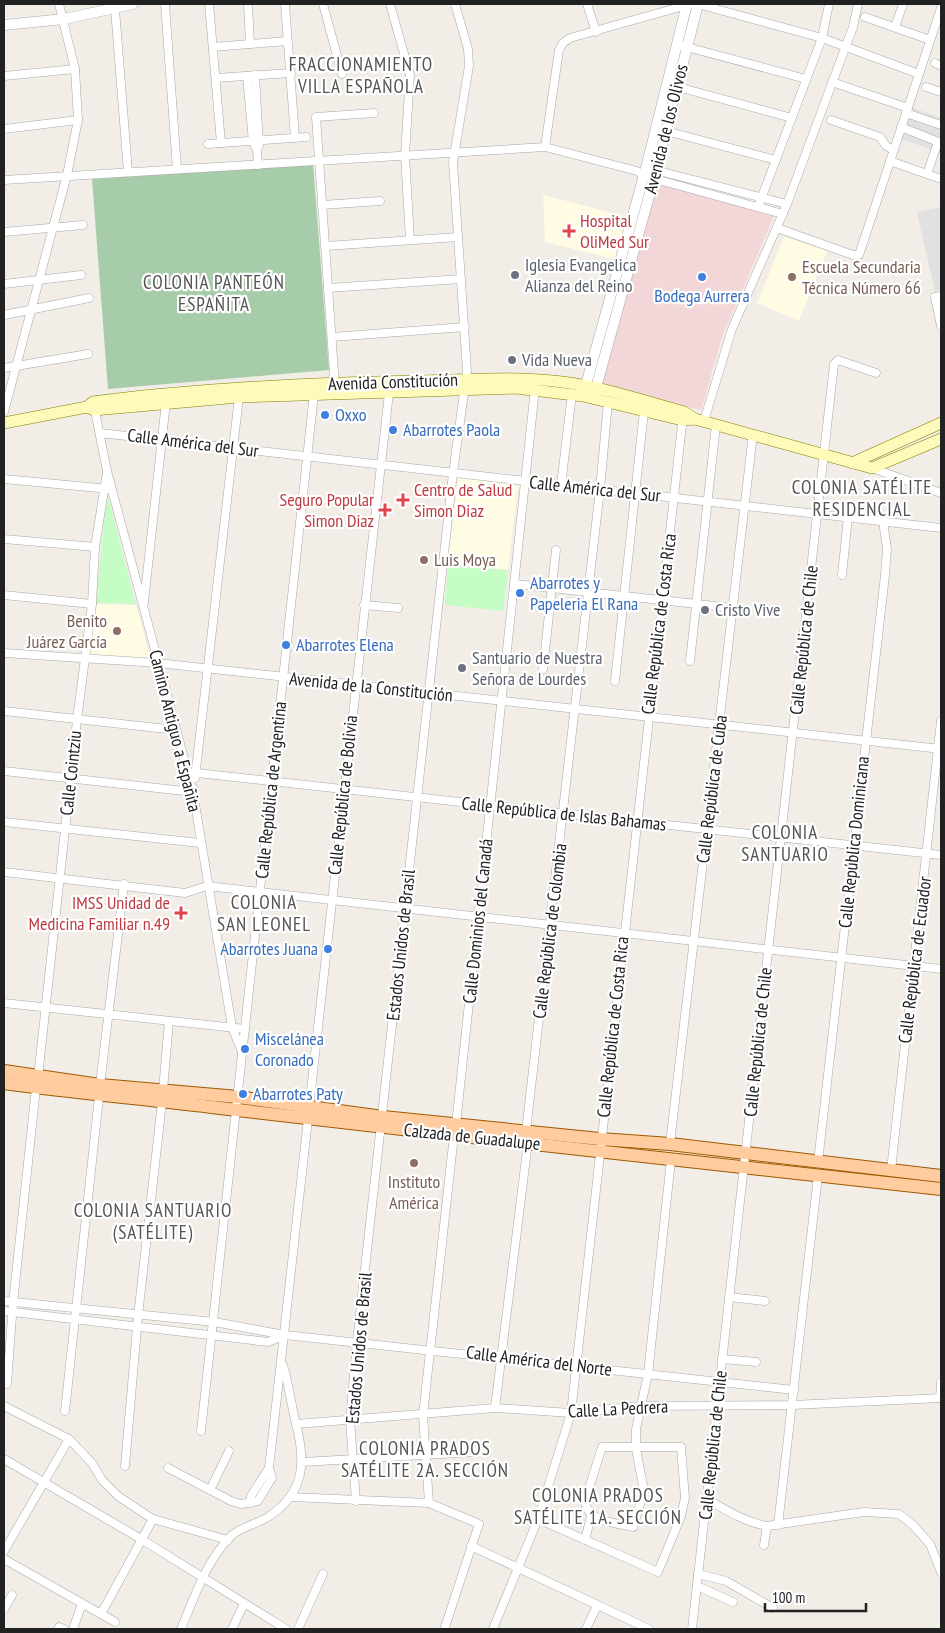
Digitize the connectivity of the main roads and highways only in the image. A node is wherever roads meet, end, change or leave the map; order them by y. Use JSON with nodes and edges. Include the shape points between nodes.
{"nodes":[{"id":1,"x":465,"y":385,"type":"junction"},
{"id":2,"x":335,"y":388,"type":"junction"},
{"id":3,"x":586,"y":393,"type":"junction"},
{"id":4,"x":91,"y":406,"type":"junction"},
{"id":5,"x":683,"y":416,"type":"junction"},
{"id":6,"x":4,"y":423,"type":"edge"},
{"id":7,"x":941,"y":423,"type":"edge"},
{"id":8,"x":941,"y":439,"type":"edge"},
{"id":9,"x":852,"y":463,"type":"junction"},
{"id":10,"x":4,"y":1071,"type":"edge"},
{"id":11,"x":37,"y":1082,"type":"junction"},
{"id":12,"x":4,"y":1083,"type":"edge"},
{"id":13,"x":600,"y":1146,"type":"junction"},
{"id":14,"x":941,"y":1176,"type":"edge"},
{"id":15,"x":941,"y":1190,"type":"edge"}],
"edges":[{"from":1,"to":2,"type":"main road","name":"Avenida Constitución"},
{"from":1,"to":2,"type":"main road","name":"Avenida Constitución","via":[[389,392]]},
{"from":1,"to":3,"type":"main road","name":"Avenida Constitución"},
{"from":1,"to":3,"type":"main road","name":"Avenida Constitución","via":[[518,378],[565,382]]},
{"from":2,"to":4,"type":"main road","name":"Avenida Constitución","via":[[166,394]]},
{"from":2,"to":4,"type":"main road","name":"Avenida Constitución","via":[[314,394]]},
{"from":3,"to":5,"type":"main road","name":"Avenida Constitución"},
{"from":3,"to":5,"type":"main road","name":"Avenida Constitución","via":[[644,411]]},
{"from":4,"to":6,"type":"main road","name":"Avenida Constitución"},
{"from":5,"to":9,"type":"main road","name":"Avenida Constitución"},
{"from":7,"to":9,"type":"main road"},
{"from":8,"to":9,"type":"main road","name":"Avenida Constitución","via":[[872,468]]},
{"from":10,"to":11,"type":"main road","name":"Calzada de Guadalupe"},
{"from":11,"to":12,"type":"main road","name":"Calzada de Guadalupe"},
{"from":11,"to":13,"type":"main road","name":"Calzada de Guadalupe"},
{"from":13,"to":14,"type":"main road","name":"Calzada de Guadalupe","via":[[670,1144]]},
{"from":13,"to":15,"type":"main road","name":"Calzada de Guadalupe","via":[[672,1160]]}]}
